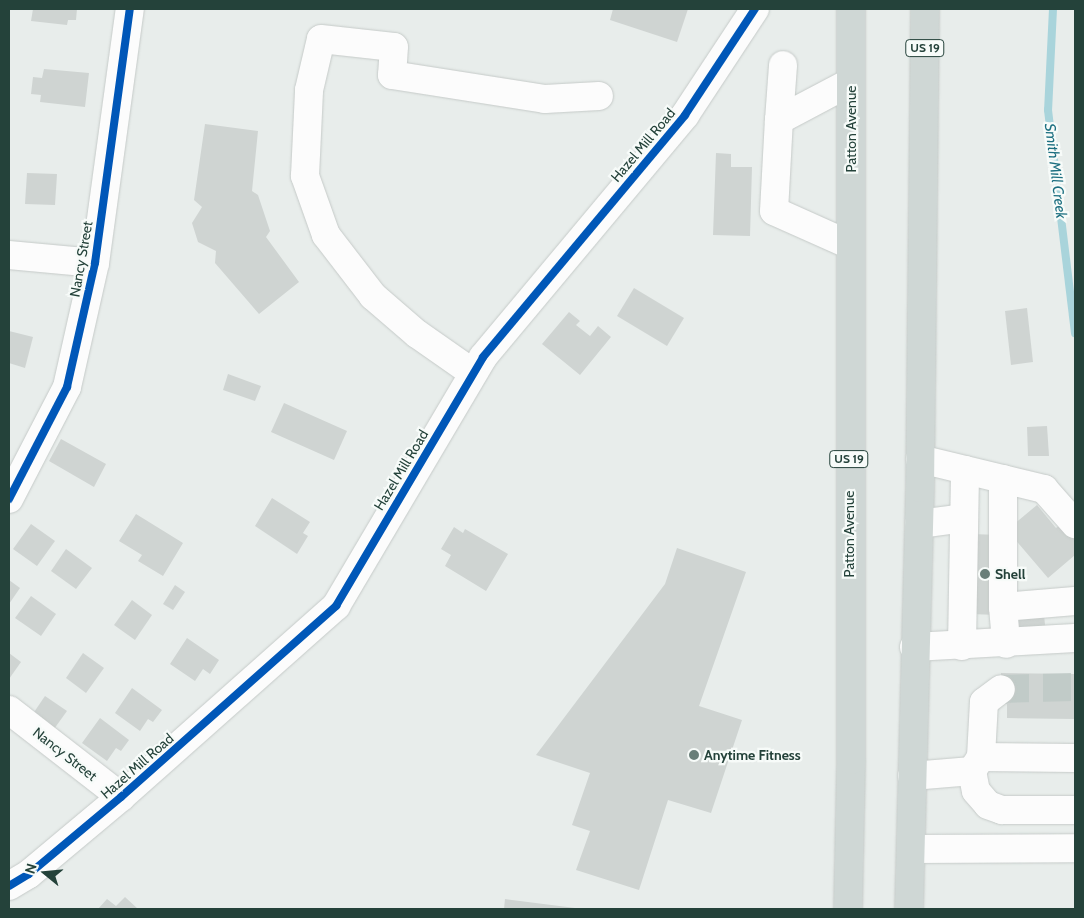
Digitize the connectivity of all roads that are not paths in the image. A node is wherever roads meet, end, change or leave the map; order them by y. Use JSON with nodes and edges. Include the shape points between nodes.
{"nodes":[{"id":1,"x":130,"y":9,"type":"edge"},
{"id":2,"x":755,"y":9,"type":"edge"},
{"id":3,"x":851,"y":9,"type":"edge"},
{"id":4,"x":925,"y":9,"type":"edge"},
{"id":5,"x":940,"y":9,"type":"edge"},
{"id":6,"x":783,"y":65,"type":"dead end"},
{"id":7,"x":851,"y":82,"type":"junction"},
{"id":8,"x":925,"y":87,"type":"junction"},
{"id":9,"x":599,"y":96,"type":"dead end"},
{"id":10,"x":779,"y":120,"type":"junction"},
{"id":11,"x":850,"y":245,"type":"junction"},
{"id":12,"x":9,"y":256,"type":"edge"},
{"id":13,"x":95,"y":263,"type":"junction"},
{"id":14,"x":473,"y":372,"type":"junction"},
{"id":15,"x":920,"y":459,"type":"junction"},
{"id":16,"x":964,"y":470,"type":"junction"},
{"id":17,"x":1003,"y":479,"type":"junction"},
{"id":18,"x":9,"y":499,"type":"edge"},
{"id":19,"x":964,"y":518,"type":"junction"},
{"id":20,"x":919,"y":524,"type":"junction"},
{"id":21,"x":1075,"y":524,"type":"edge"},
{"id":22,"x":1075,"y":601,"type":"edge"},
{"id":23,"x":1003,"y":607,"type":"junction"},
{"id":24,"x":1075,"y":638,"type":"edge"},
{"id":25,"x":1006,"y":644,"type":"junction"},
{"id":26,"x":962,"y":646,"type":"junction"},
{"id":27,"x":914,"y":647,"type":"junction"},
{"id":28,"x":1001,"y":688,"type":"tunnel mouth"},
{"id":29,"x":9,"y":710,"type":"edge"},
{"id":30,"x":1075,"y":758,"type":"edge"},
{"id":31,"x":976,"y":764,"type":"junction"},
{"id":32,"x":912,"y":776,"type":"junction"},
{"id":33,"x":120,"y":798,"type":"junction"},
{"id":34,"x":1075,"y":810,"type":"edge"},
{"id":35,"x":1075,"y":848,"type":"edge"},
{"id":36,"x":911,"y":849,"type":"junction"},
{"id":37,"x":9,"y":886,"type":"edge"},
{"id":38,"x":848,"y":909,"type":"edge"},
{"id":39,"x":909,"y":909,"type":"edge"}],
"edges":[{"from":1,"to":13,"type":"street","name":"Nancy Street"},
{"from":2,"to":14,"type":"street","name":"Hazel Mill Road","via":[[685,115],[482,357]]},
{"from":3,"to":7,"type":"main road","name":"Patton Avenue","number":"US 19"},
{"from":4,"to":8,"type":"main road","number":"US 19"},
{"from":5,"to":8,"type":"main road"},
{"from":6,"to":10,"type":"street"},
{"from":7,"to":10,"type":"street"},
{"from":7,"to":11,"type":"main road","name":"Patton Avenue","number":"US 19"},
{"from":8,"to":15,"type":"main road","number":"US 19"},
{"from":9,"to":14,"type":"street","via":[[544,99],[392,75],[394,47],[321,39],[309,90],[305,176],[326,235],[373,296],[417,334]]},
{"from":10,"to":11,"type":"street","via":[[774,211]]},
{"from":11,"to":38,"type":"main road","name":"Patton Avenue","number":"US 19","via":[[851,760]]},
{"from":12,"to":13,"type":"street"},
{"from":13,"to":18,"type":"street","name":"Nancy Street","via":[[68,387]]},
{"from":14,"to":33,"type":"street","name":"Hazel Mill Road","via":[[336,606]]},
{"from":15,"to":16,"type":"street"},
{"from":15,"to":20,"type":"main road","number":"US 19"},
{"from":16,"to":17,"type":"street"},
{"from":16,"to":19,"type":"street"},
{"from":17,"to":21,"type":"street","via":[[1044,489]]},
{"from":17,"to":23,"type":"street"},
{"from":19,"to":20,"type":"street"},
{"from":19,"to":26,"type":"street"},
{"from":20,"to":27,"type":"main road","number":"US 19"},
{"from":22,"to":23,"type":"street"},
{"from":23,"to":25,"type":"street"},
{"from":24,"to":25,"type":"street"},
{"from":25,"to":26,"type":"street"},
{"from":26,"to":27,"type":"street"},
{"from":27,"to":32,"type":"main road","number":"US 19"},
{"from":28,"to":31,"type":"street","via":[[984,702]]},
{"from":29,"to":33,"type":"street","name":"Nancy Street"},
{"from":30,"to":31,"type":"street"},
{"from":31,"to":32,"type":"street"},
{"from":31,"to":34,"type":"street","via":[[976,791],[988,806],[1002,810]]},
{"from":32,"to":36,"type":"main road","number":"US 19"},
{"from":33,"to":37,"type":"street","name":"Hazel Mill Road","via":[[29,874]]},
{"from":35,"to":36,"type":"street"},
{"from":36,"to":39,"type":"main road","number":"US 19"}]}
